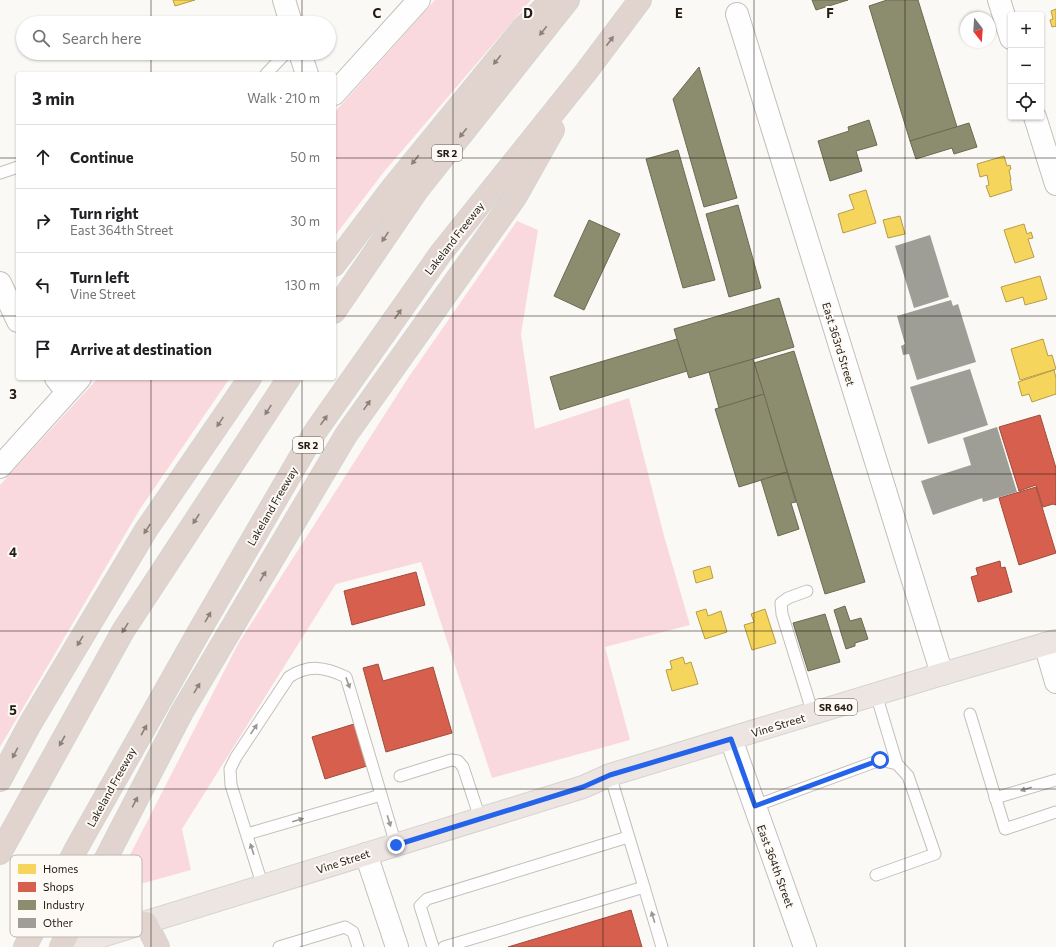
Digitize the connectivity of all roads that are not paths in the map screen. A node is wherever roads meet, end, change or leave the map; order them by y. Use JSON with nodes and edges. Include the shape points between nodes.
{"nodes":[{"id":1,"x":284,"y":0,"type":"edge"},
{"id":2,"x":419,"y":0,"type":"edge"},
{"id":3,"x":552,"y":0,"type":"edge"},
{"id":4,"x":568,"y":0,"type":"edge"},
{"id":5,"x":640,"y":0,"type":"edge"},
{"id":6,"x":999,"y":0,"type":"edge"},
{"id":7,"x":737,"y":14,"type":"dead end"},
{"id":8,"x":289,"y":16,"type":"edge"},
{"id":9,"x":1008,"y":28,"type":"edge"},
{"id":10,"x":279,"y":60,"type":"edge"},
{"id":11,"x":302,"y":60,"type":"edge"},
{"id":12,"x":268,"y":72,"type":"edge"},
{"id":13,"x":306,"y":72,"type":"edge"},
{"id":14,"x":586,"y":72,"type":"junction"},
{"id":15,"x":336,"y":92,"type":"edge"},
{"id":16,"x":1036,"y":120,"type":"edge"},
{"id":17,"x":16,"y":168,"type":"edge"},
{"id":18,"x":0,"y":173,"type":"edge"},
{"id":19,"x":1056,"y":184,"type":"edge"},
{"id":20,"x":336,"y":262,"type":"edge"},
{"id":21,"x":8,"y":289,"type":"edge"},
{"id":22,"x":336,"y":309,"type":"edge"},
{"id":23,"x":16,"y":315,"type":"edge"},
{"id":24,"x":249,"y":380,"type":"edge"},
{"id":25,"x":288,"y":380,"type":"edge"},
{"id":26,"x":68,"y":383,"type":"edge"},
{"id":27,"x":0,"y":467,"type":"edge"},
{"id":28,"x":807,"y":591,"type":"dead end"},
{"id":29,"x":1050,"y":643,"type":"edge"},
{"id":30,"x":942,"y":674,"type":"junction"},
{"id":31,"x":1056,"y":682,"type":"edge"},
{"id":32,"x":876,"y":694,"type":"junction"},
{"id":33,"x":813,"y":714,"type":"junction"},
{"id":34,"x":970,"y":714,"type":"dead end"},
{"id":35,"x":731,"y":739,"type":"junction"},
{"id":36,"x":897,"y":764,"type":"junction"},
{"id":37,"x":610,"y":775,"type":"junction"},
{"id":38,"x":400,"y":776,"type":"dead end"},
{"id":39,"x":0,"y":780,"type":"edge"},
{"id":40,"x":1056,"y":780,"type":"edge"},
{"id":41,"x":381,"y":795,"type":"junction"},
{"id":42,"x":995,"y":798,"type":"junction"},
{"id":43,"x":755,"y":806,"type":"junction"},
{"id":44,"x":1056,"y":812,"type":"edge"},
{"id":45,"x":480,"y":818,"type":"junction"},
{"id":46,"x":247,"y":834,"type":"junction"},
{"id":47,"x":628,"y":837,"type":"junction"},
{"id":48,"x":396,"y":845,"type":"junction"},
{"id":49,"x":0,"y":853,"type":"edge"},
{"id":50,"x":366,"y":854,"type":"junction"},
{"id":51,"x":73,"y":855,"type":"edge"},
{"id":52,"x":107,"y":855,"type":"edge"},
{"id":53,"x":876,"y":875,"type":"dead end"},
{"id":54,"x":263,"y":886,"type":"junction"},
{"id":55,"x":644,"y":887,"type":"junction"},
{"id":56,"x":146,"y":923,"type":"junction"},
{"id":57,"x":142,"y":924,"type":"edge"},
{"id":58,"x":30,"y":937,"type":"edge"},
{"id":59,"x":66,"y":937,"type":"edge"},
{"id":60,"x":99,"y":937,"type":"edge"},
{"id":61,"x":25,"y":947,"type":"edge"},
{"id":62,"x":61,"y":947,"type":"edge"},
{"id":63,"x":66,"y":947,"type":"edge"},
{"id":64,"x":145,"y":947,"type":"edge"},
{"id":65,"x":158,"y":947,"type":"edge"},
{"id":66,"x":279,"y":947,"type":"edge"},
{"id":67,"x":358,"y":947,"type":"edge"},
{"id":68,"x":395,"y":947,"type":"edge"},
{"id":69,"x":433,"y":947,"type":"edge"},
{"id":70,"x":444,"y":947,"type":"edge"},
{"id":71,"x":662,"y":947,"type":"edge"},
{"id":72,"x":805,"y":947,"type":"edge"}],
"edges":[{"from":1,"to":8,"type":"street"},
{"from":2,"to":15,"type":"street"},
{"from":3,"to":20,"type":"highway","one_way":true,"via":[[517,35],[393,187]]},
{"from":4,"to":22,"type":"highway","number":"SR 2","one_way":true,"via":[[418,189]]},
{"from":14,"to":5,"type":"highway","name":"Lakeland Freeway","number":"SR 2","one_way":true},
{"from":6,"to":9,"type":"street"},
{"from":7,"to":30,"type":"street","name":"East 363rd Street"},
{"from":10,"to":12,"type":"lane"},
{"from":11,"to":13,"type":"street"},
{"from":51,"to":14,"type":"highway","name":"Lakeland Freeway","number":"SR 2","one_way":true,"via":[[315,432],[441,253]]},
{"from":52,"to":14,"type":"highway","one_way":true,"via":[[182,712],[346,435],[516,196]]},
{"from":16,"to":19,"type":"street"},
{"from":17,"to":18,"type":"lane"},
{"from":21,"to":23,"type":"street"},
{"from":24,"to":39,"type":"highway","one_way":true,"via":[[146,530],[30,724]]},
{"from":25,"to":49,"type":"highway","one_way":true,"via":[[123,631]]},
{"from":26,"to":27,"type":"street"},
{"from":28,"to":33,"type":"lane","via":[[788,598],[781,604]]},
{"from":29,"to":30,"type":"main road","name":"Vine Street","number":"SR 640"},
{"from":29,"to":31,"type":"street"},
{"from":30,"to":32,"type":"main road","name":"Vine Street","number":"SR 640"},
{"from":32,"to":33,"type":"main road","name":"Vine Street","number":"SR 640"},
{"from":32,"to":36,"type":"lane"},
{"from":33,"to":35,"type":"main road","name":"Vine Street","number":"SR 640"},
{"from":34,"to":42,"type":"lane"},
{"from":35,"to":37,"type":"main road","name":"Vine Street","number":"SR 640"},
{"from":35,"to":43,"type":"street","name":"East 364th Street"},
{"from":36,"to":43,"type":"lane","via":[[880,760]]},
{"from":36,"to":53,"type":"lane","via":[[908,776],[935,854]]},
{"from":37,"to":45,"type":"main road","name":"Vine Street","number":"SR 640","via":[[583,787]]},
{"from":37,"to":47,"type":"lane"},
{"from":38,"to":45,"type":"lane","via":[[450,760],[458,760],[463,767]]},
{"from":40,"to":42,"type":"lane","one_way":true},
{"from":46,"to":41,"type":"lane","one_way":true},
{"from":46,"to":41,"type":"lane","one_way":true,"via":[[231,785],[230,768],[289,678],[299,671],[314,668],[332,670],[346,677]]},
{"from":41,"to":48,"type":"lane","one_way":true},
{"from":42,"to":44,"type":"lane","via":[[1005,829]]},
{"from":43,"to":72,"type":"street","name":"East 364th Street"},
{"from":45,"to":48,"type":"main road","name":"Vine Street","number":"SR 640"},
{"from":54,"to":46,"type":"lane","one_way":true},
{"from":47,"to":55,"type":"lane"},
{"from":47,"to":69,"type":"lane","via":[[427,899],[420,906]]},
{"from":48,"to":50,"type":"main road","name":"Vine Street","number":"SR 640"},
{"from":50,"to":54,"type":"main road","name":"Vine Street","number":"SR 640"},
{"from":50,"to":68,"type":"street"},
{"from":54,"to":56,"type":"main road","name":"Vine Street","number":"SR 640"},
{"from":55,"to":70,"type":"lane"},
{"from":71,"to":55,"type":"lane","one_way":true},
{"from":56,"to":57,"type":"main road","name":"Vine Street","number":"SR 640"},
{"from":56,"to":64,"type":"highway"},
{"from":56,"to":65,"type":"highway"},
{"from":61,"to":58,"type":"highway","name":"Lakeland Freeway","number":"SR 2","one_way":true},
{"from":62,"to":59,"type":"highway","one_way":true},
{"from":60,"to":63,"type":"main road","name":"Vine Street","number":"SR 640"},
{"from":66,"to":67,"type":"lane","via":[[344,927],[353,932]]}]}
